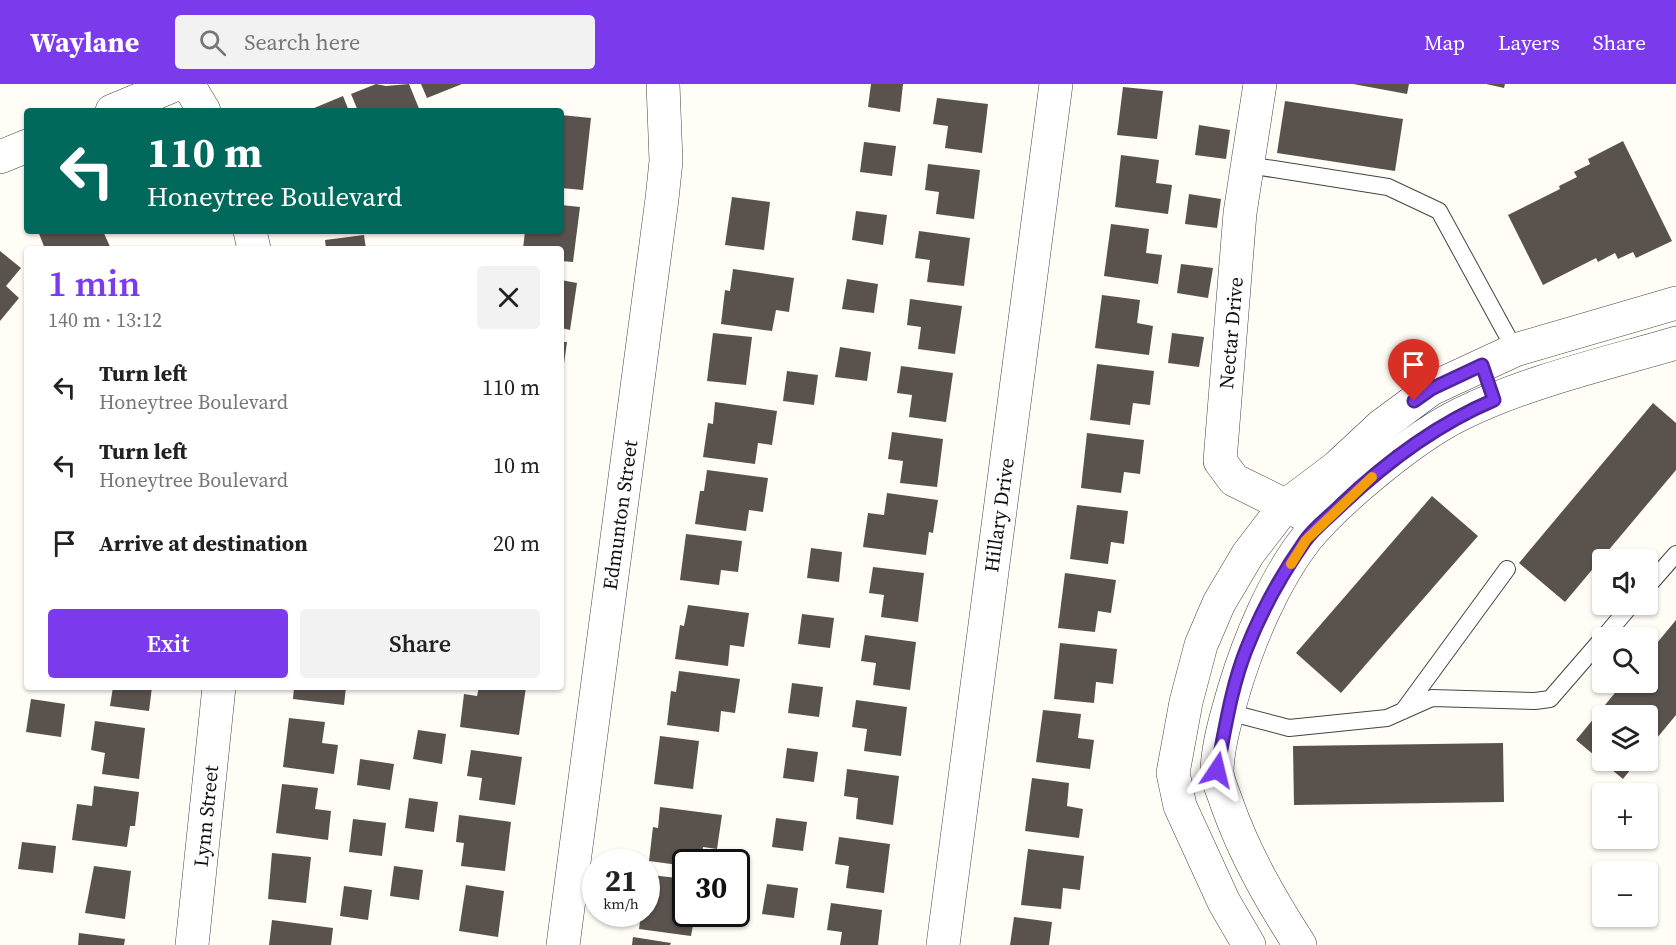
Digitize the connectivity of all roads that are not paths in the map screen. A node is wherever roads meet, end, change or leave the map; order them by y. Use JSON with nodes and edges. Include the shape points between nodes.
{"nodes":[{"id":1,"x":177,"y":84,"type":"edge"},
{"id":2,"x":188,"y":84,"type":"edge"},
{"id":3,"x":663,"y":84,"type":"edge"},
{"id":4,"x":1056,"y":84,"type":"edge"},
{"id":5,"x":1260,"y":84,"type":"edge"},
{"id":6,"x":119,"y":108,"type":"edge"},
{"id":7,"x":202,"y":108,"type":"edge"},
{"id":8,"x":1248,"y":165,"type":"junction"},
{"id":9,"x":1676,"y":303,"type":"edge"},
{"id":10,"x":1676,"y":343,"type":"edge"},
{"id":11,"x":1515,"y":350,"type":"junction"},
{"id":12,"x":1482,"y":365,"type":"junction"},
{"id":13,"x":1494,"y":400,"type":"junction"},
{"id":14,"x":1284,"y":507,"type":"junction"},
{"id":15,"x":1323,"y":522,"type":"junction"},
{"id":16,"x":1676,"y":554,"type":"edge"},
{"id":17,"x":1507,"y":569,"type":"dead end"},
{"id":18,"x":1658,"y":574,"type":"edge"},
{"id":19,"x":1623,"y":615,"type":"edge"},
{"id":20,"x":1612,"y":627,"type":"edge"},
{"id":21,"x":1592,"y":651,"type":"edge"},
{"id":22,"x":219,"y":690,"type":"edge"},
{"id":23,"x":1186,"y":702,"type":"junction"},
{"id":24,"x":1228,"y":712,"type":"junction"},
{"id":25,"x":1403,"y":712,"type":"junction"},
{"id":26,"x":192,"y":945,"type":"edge"},
{"id":27,"x":563,"y":945,"type":"edge"},
{"id":28,"x":943,"y":945,"type":"edge"},
{"id":29,"x":1249,"y":945,"type":"edge"},
{"id":30,"x":1300,"y":945,"type":"edge"}],
"edges":[{"from":1,"to":6,"type":"street"},
{"from":2,"to":7,"type":"street"},
{"from":3,"to":27,"type":"street","name":"Edmunton Street","via":[[666,161],[662,199]]},
{"from":4,"to":28,"type":"street","name":"Hillary Drive"},
{"from":5,"to":8,"type":"street","name":"Nectar Drive"},
{"from":8,"to":11,"type":"lane","via":[[1388,187],[1439,211]]},
{"from":8,"to":14,"type":"street","name":"Nectar Drive","via":[[1240,213],[1220,461],[1234,480]]},
{"from":9,"to":11,"type":"street"},
{"from":10,"to":13,"type":"street"},
{"from":11,"to":12,"type":"street"},
{"from":12,"to":13,"type":"street"},
{"from":12,"to":14,"type":"street","via":[[1431,389]]},
{"from":13,"to":15,"type":"street","via":[[1460,415],[1412,445],[1368,479]]},
{"from":14,"to":15,"type":"street","name":"Nectar Drive"},
{"from":14,"to":23,"type":"street","via":[[1248,554],[1219,603],[1201,645]]},
{"from":15,"to":24,"type":"street","via":[[1306,540],[1266,604],[1245,651]]},
{"from":16,"to":18,"type":"lane"},
{"from":17,"to":25,"type":"lane"},
{"from":19,"to":20,"type":"lane"},
{"from":21,"to":25,"type":"lane","via":[[1550,699],[1432,698]]},
{"from":22,"to":26,"type":"street","name":"Lynn Street"},
{"from":23,"to":24,"type":"street"},
{"from":23,"to":29,"type":"street","via":[[1173,773],[1179,806]]},
{"from":24,"to":25,"type":"lane","via":[[1290,728],[1387,718]]},
{"from":24,"to":30,"type":"street","via":[[1217,770],[1220,783],[1253,866]]}]}
